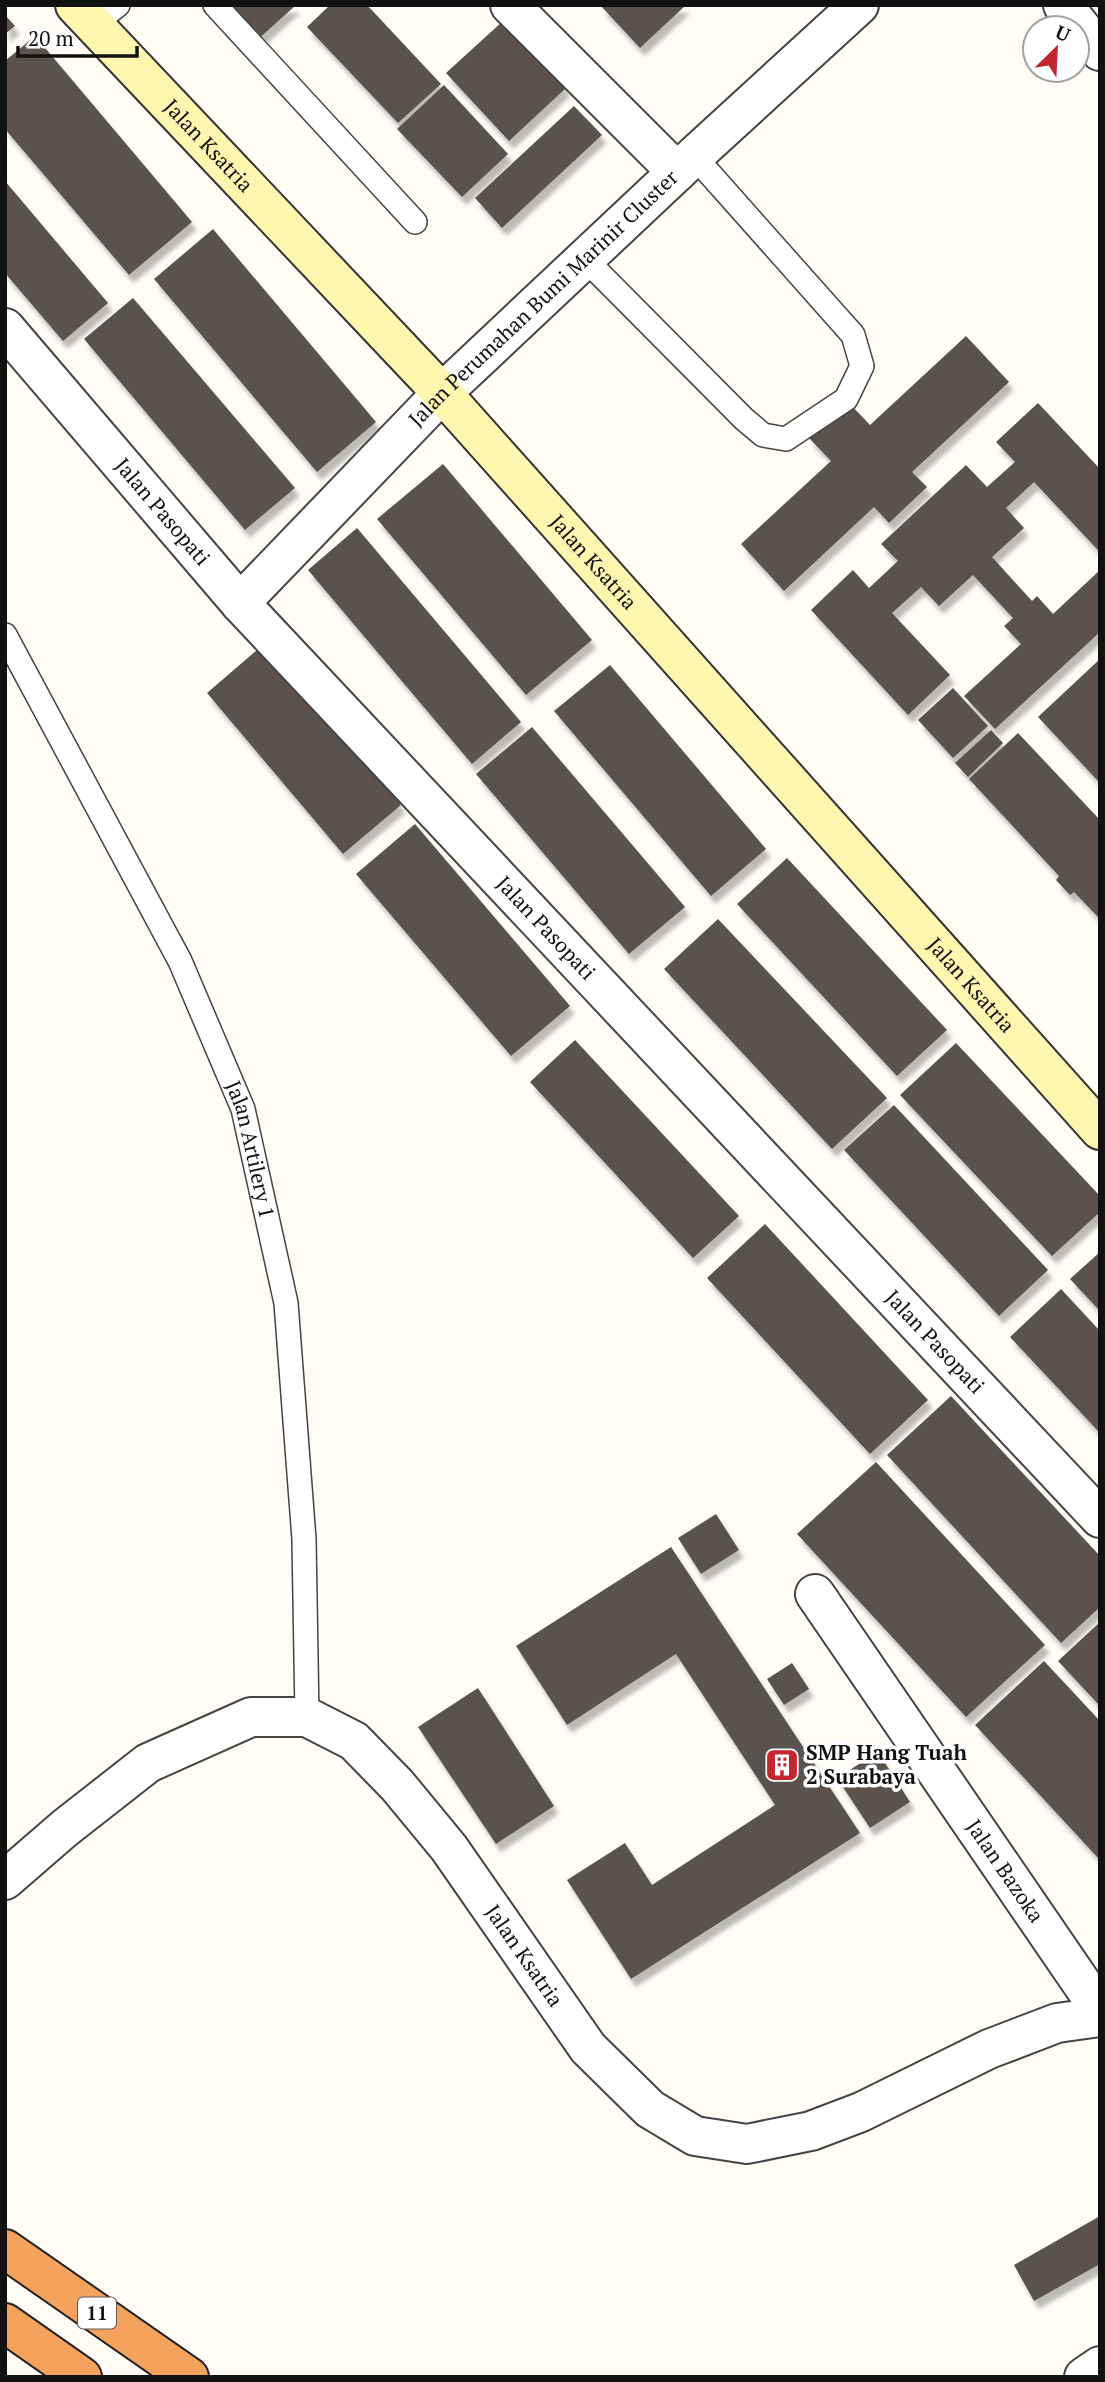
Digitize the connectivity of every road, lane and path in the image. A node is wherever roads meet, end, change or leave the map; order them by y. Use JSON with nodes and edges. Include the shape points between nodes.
{"nodes":[{"id":1,"x":215,"y":5,"type":"edge"},
{"id":2,"x":510,"y":5,"type":"edge"},
{"id":3,"x":859,"y":5,"type":"edge"},
{"id":4,"x":1063,"y":5,"type":"edge"},
{"id":5,"x":96,"y":11,"type":"edge"},
{"id":6,"x":1100,"y":51,"type":"edge"},
{"id":7,"x":686,"y":164,"type":"junction"},
{"id":8,"x":415,"y":222,"type":"dead end"},
{"id":9,"x":584,"y":259,"type":"junction"},
{"id":10,"x":5,"y":328,"type":"edge"},
{"id":11,"x":442,"y":393,"type":"junction"},
{"id":12,"x":240,"y":603,"type":"junction"},
{"id":13,"x":5,"y":635,"type":"edge"},
{"id":14,"x":1100,"y":1129,"type":"edge"},
{"id":15,"x":1100,"y":1518,"type":"edge"},
{"id":16,"x":815,"y":1594,"type":"dead end"},
{"id":17,"x":307,"y":1717,"type":"junction"},
{"id":18,"x":5,"y":1880,"type":"edge"},
{"id":19,"x":1100,"y":2010,"type":"edge"},
{"id":20,"x":1100,"y":2017,"type":"edge"},
{"id":21,"x":5,"y":2249,"type":"edge"},
{"id":22,"x":5,"y":2323,"type":"edge"},
{"id":23,"x":1100,"y":2366,"type":"edge"},
{"id":24,"x":82,"y":2377,"type":"edge"},
{"id":25,"x":190,"y":2377,"type":"edge"},
{"id":26,"x":1084,"y":2377,"type":"edge"}],
"edges":[{"from":1,"to":8,"type":"lane"},
{"from":2,"to":7,"type":"street"},
{"from":3,"to":7,"type":"street","name":"Jalan Perumahan Bumi Marinir Cluster"},
{"from":4,"to":6,"type":"street"},
{"from":5,"to":11,"type":"street","name":"Jalan Ksatria"},
{"from":7,"to":9,"type":"street","name":"Jalan Perumahan Bumi Marinir Cluster"},
{"from":7,"to":9,"type":"lane","via":[[853,335],[862,366],[846,399],[786,439],[763,435]]},
{"from":9,"to":11,"type":"street","name":"Jalan Perumahan Bumi Marinir Cluster"},
{"from":10,"to":12,"type":"street","name":"Jalan Pasopati"},
{"from":11,"to":12,"type":"street","name":"Jalan Perumahan Bumi Marinir Cluster"},
{"from":11,"to":14,"type":"street","name":"Jalan Ksatria"},
{"from":12,"to":15,"type":"street","name":"Jalan Pasopati"},
{"from":13,"to":17,"type":"lane","name":"Jalan Artilery 1","via":[[180,961],[243,1109],[286,1303],[304,1539]]},
{"from":16,"to":19,"type":"street","name":"Jalan Bazoka"},
{"from":17,"to":18,"type":"street","name":"Jalan Ksatria","via":[[251,1717],[148,1763]]},
{"from":17,"to":20,"type":"street","name":"Jalan Ksatria","via":[[354,1741],[397,1785],[449,1848],[588,2048],[650,2109],[695,2136],[747,2144],[811,2131],[861,2112],[989,2049],[1057,2023]]},
{"from":21,"to":25,"type":"highway","number":"11"},
{"from":22,"to":24,"type":"highway"},
{"from":23,"to":26,"type":"street"}]}
